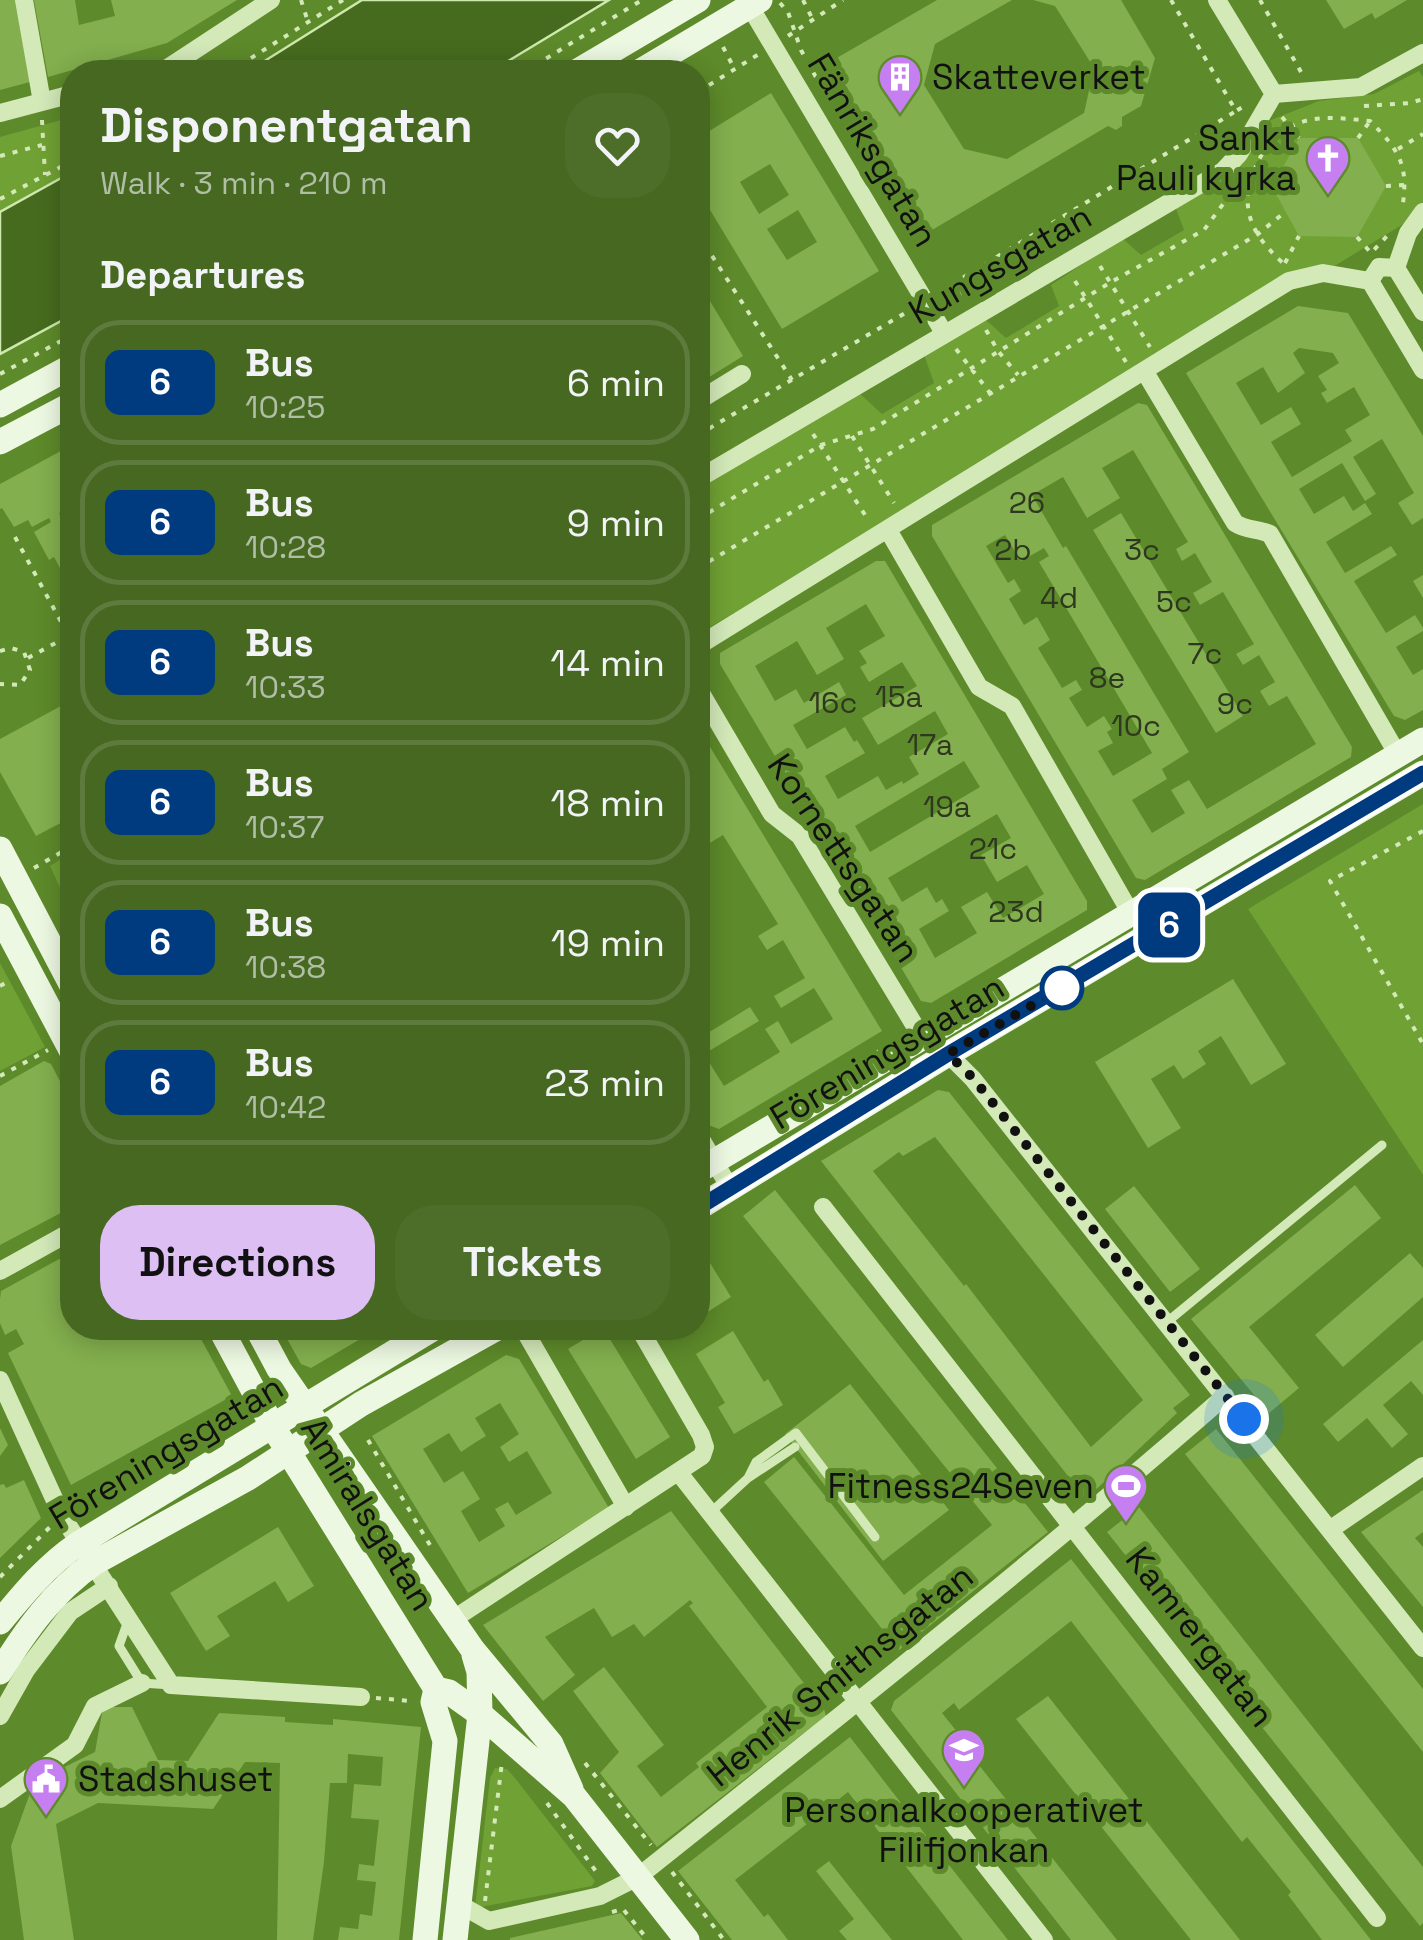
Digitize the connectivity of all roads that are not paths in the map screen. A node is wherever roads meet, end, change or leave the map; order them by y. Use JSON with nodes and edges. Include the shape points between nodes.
{"nodes":[{"id":1,"x":24,"y":0,"type":"edge"},
{"id":2,"x":272,"y":0,"type":"edge"},
{"id":3,"x":698,"y":0,"type":"edge"},
{"id":4,"x":1216,"y":0,"type":"edge"},
{"id":5,"x":752,"y":2,"type":"edge"},
{"id":6,"x":1423,"y":53,"type":"edge"},
{"id":7,"x":180,"y":60,"type":"edge"},
{"id":8,"x":596,"y":60,"type":"edge"},
{"id":9,"x":658,"y":60,"type":"edge"},
{"id":10,"x":1273,"y":91,"type":"junction"},
{"id":11,"x":60,"y":97,"type":"edge"},
{"id":12,"x":42,"y":102,"type":"junction"},
{"id":13,"x":0,"y":113,"type":"edge"},
{"id":14,"x":1423,"y":212,"type":"edge"},
{"id":15,"x":1396,"y":268,"type":"junction"},
{"id":16,"x":1370,"y":282,"type":"junction"},
{"id":17,"x":1423,"y":312,"type":"edge"},
{"id":18,"x":944,"y":333,"type":"junction"},
{"id":19,"x":1423,"y":370,"type":"edge"},
{"id":20,"x":1146,"y":371,"type":"junction"},
{"id":21,"x":60,"y":372,"type":"edge"},
{"id":22,"x":742,"y":374,"type":"dead end"},
{"id":23,"x":710,"y":394,"type":"edge"},
{"id":24,"x":0,"y":405,"type":"edge"},
{"id":25,"x":60,"y":410,"type":"edge"},
{"id":26,"x":0,"y":442,"type":"edge"},
{"id":27,"x":710,"y":472,"type":"edge"},
{"id":28,"x":883,"y":533,"type":"junction"},
{"id":29,"x":710,"y":639,"type":"edge"},
{"id":30,"x":710,"y":708,"type":"edge"},
{"id":31,"x":1423,"y":740,"type":"edge"},
{"id":32,"x":1398,"y":755,"type":"junction"},
{"id":33,"x":1423,"y":773,"type":"edge"},
{"id":34,"x":0,"y":849,"type":"edge"},
{"id":35,"x":1130,"y":912,"type":"junction"},
{"id":36,"x":0,"y":916,"type":"edge"},
{"id":37,"x":60,"y":963,"type":"edge"},
{"id":38,"x":921,"y":1036,"type":"junction"},
{"id":39,"x":60,"y":1043,"type":"edge"},
{"id":40,"x":948,"y":1054,"type":"junction"},
{"id":41,"x":1382,"y":1145,"type":"dead end"},
{"id":42,"x":710,"y":1164,"type":"edge"},
{"id":43,"x":710,"y":1170,"type":"edge"},
{"id":44,"x":730,"y":1188,"type":"junction"},
{"id":45,"x":710,"y":1200,"type":"edge"},
{"id":46,"x":823,"y":1207,"type":"dead end"},
{"id":47,"x":60,"y":1238,"type":"edge"},
{"id":48,"x":0,"y":1271,"type":"edge"},
{"id":49,"x":1167,"y":1322,"type":"junction"},
{"id":50,"x":226,"y":1340,"type":"edge"},
{"id":51,"x":263,"y":1340,"type":"edge"},
{"id":52,"x":415,"y":1340,"type":"edge"},
{"id":53,"x":476,"y":1340,"type":"edge"},
{"id":54,"x":530,"y":1340,"type":"edge"},
{"id":55,"x":646,"y":1340,"type":"edge"},
{"id":56,"x":0,"y":1380,"type":"edge"},
{"id":57,"x":1225,"y":1396,"type":"junction"},
{"id":58,"x":305,"y":1408,"type":"junction"},
{"id":59,"x":272,"y":1427,"type":"junction"},
{"id":60,"x":322,"y":1430,"type":"junction"},
{"id":61,"x":795,"y":1448,"type":"dead end"},
{"id":62,"x":288,"y":1452,"type":"junction"},
{"id":63,"x":1423,"y":1466,"type":"edge"},
{"id":64,"x":679,"y":1473,"type":"junction"},
{"id":65,"x":748,"y":1478,"type":"junction"},
{"id":66,"x":626,"y":1507,"type":"junction"},
{"id":67,"x":710,"y":1513,"type":"junction"},
{"id":68,"x":1075,"y":1528,"type":"junction"},
{"id":69,"x":1331,"y":1529,"type":"junction"},
{"id":70,"x":875,"y":1537,"type":"dead end"},
{"id":71,"x":86,"y":1554,"type":"junction"},
{"id":72,"x":109,"y":1586,"type":"junction"},
{"id":73,"x":129,"y":1618,"type":"junction"},
{"id":74,"x":452,"y":1620,"type":"junction"},
{"id":75,"x":0,"y":1622,"type":"edge"},
{"id":76,"x":1423,"y":1648,"type":"edge"},
{"id":77,"x":473,"y":1650,"type":"junction"},
{"id":78,"x":0,"y":1672,"type":"edge"},
{"id":79,"x":142,"y":1683,"type":"junction"},
{"id":80,"x":172,"y":1684,"type":"junction"},
{"id":81,"x":436,"y":1689,"type":"junction"},
{"id":82,"x":361,"y":1698,"type":"road end"},
{"id":83,"x":861,"y":1702,"type":"junction"},
{"id":84,"x":480,"y":1714,"type":"junction"},
{"id":85,"x":0,"y":1716,"type":"edge"},
{"id":86,"x":574,"y":1796,"type":"junction"},
{"id":87,"x":0,"y":1799,"type":"edge"},
{"id":88,"x":638,"y":1877,"type":"junction"},
{"id":89,"x":459,"y":1904,"type":"junction"},
{"id":90,"x":1377,"y":1918,"type":"dead end"},
{"id":91,"x":425,"y":1940,"type":"edge"},
{"id":92,"x":455,"y":1940,"type":"edge"},
{"id":93,"x":687,"y":1940,"type":"edge"},
{"id":94,"x":1044,"y":1940,"type":"edge"}],
"edges":[{"from":1,"to":12,"type":"street"},
{"from":2,"to":7,"type":"street"},
{"from":3,"to":8,"type":"street"},
{"from":4,"to":10,"type":"street"},
{"from":5,"to":9,"type":"street"},
{"from":5,"to":18,"type":"street","name":"Fänriksgatan"},
{"from":6,"to":10,"type":"street","via":[[1361,87]]},
{"from":10,"to":18,"type":"street","name":"Kungsgatan","via":[[1223,171]]},
{"from":11,"to":12,"type":"street"},
{"from":12,"to":13,"type":"street"},
{"from":14,"to":15,"type":"street"},
{"from":15,"to":16,"type":"street","via":[[1379,267]]},
{"from":15,"to":17,"type":"street"},
{"from":16,"to":19,"type":"street"},
{"from":16,"to":20,"type":"street","via":[[1323,273],[1289,282]]},
{"from":18,"to":27,"type":"street","name":"Kungsgatan"},
{"from":20,"to":28,"type":"street"},
{"from":20,"to":32,"type":"street","via":[[1234,523],[1270,534]]},
{"from":21,"to":24,"type":"street"},
{"from":22,"to":23,"type":"street"},
{"from":25,"to":26,"type":"street"},
{"from":28,"to":29,"type":"street"},
{"from":28,"to":35,"type":"street","via":[[979,687],[1012,706]]},
{"from":30,"to":38,"type":"street","name":"Kornettsgatan","via":[[772,814],[800,836]]},
{"from":31,"to":32,"type":"street","name":"Föreningsgatan"},
{"from":32,"to":35,"type":"street","name":"Föreningsgatan"},
{"from":33,"to":40,"type":"street","name":"Föreningsgatan"},
{"from":34,"to":37,"type":"street"},
{"from":35,"to":38,"type":"street","name":"Föreningsgatan"},
{"from":36,"to":39,"type":"street"},
{"from":38,"to":40,"type":"street","name":"Kornettsgatan"},
{"from":38,"to":42,"type":"street","name":"Föreningsgatan"},
{"from":40,"to":44,"type":"street","name":"Föreningsgatan"},
{"from":40,"to":49,"type":"street","name":"Kornettsgatan"},
{"from":41,"to":49,"type":"lane"},
{"from":43,"to":44,"type":"street"},
{"from":44,"to":45,"type":"street","name":"Föreningsgatan"},
{"from":46,"to":68,"type":"street","name":"Kamrergatan"},
{"from":47,"to":48,"type":"street"},
{"from":49,"to":57,"type":"street","name":"Kornettsgatan"},
{"from":50,"to":59,"type":"street","name":"Amiralsgatan"},
{"from":51,"to":58,"type":"street","name":"Amiralsgatan"},
{"from":52,"to":58,"type":"street","name":"Föreningsgatan"},
{"from":53,"to":60,"type":"street","name":"Föreningsgatan"},
{"from":54,"to":66,"type":"street"},
{"from":55,"to":64,"type":"street","via":[[705,1446]]},
{"from":56,"to":71,"type":"street"},
{"from":57,"to":68,"type":"street","name":"Henrik Smithsgatan"},
{"from":57,"to":69,"type":"street","name":"Kornettsgatan"},
{"from":58,"to":59,"type":"street","name":"Föreningsgatan"},
{"from":58,"to":60,"type":"street","name":"Amiralsgatan"},
{"from":59,"to":62,"type":"street","name":"Amiralsgatan"},
{"from":59,"to":71,"type":"street","name":"Föreningsgatan"},
{"from":60,"to":62,"type":"street","name":"Föreningsgatan"},
{"from":60,"to":74,"type":"street","name":"Amiralsgatan"},
{"from":61,"to":65,"type":"lane"},
{"from":62,"to":71,"type":"street","name":"Föreningsgatan"},
{"from":62,"to":81,"type":"street","name":"Amiralsgatan"},
{"from":63,"to":69,"type":"street"},
{"from":64,"to":66,"type":"street"},
{"from":64,"to":67,"type":"street"},
{"from":65,"to":67,"type":"lane"},
{"from":65,"to":70,"type":"lane","via":[[756,1462],[796,1433]]},
{"from":66,"to":74,"type":"street"},
{"from":67,"to":83,"type":"street"},
{"from":68,"to":83,"type":"street","name":"Henrik Smithsgatan"},
{"from":68,"to":90,"type":"street","name":"Kamrergatan"},
{"from":69,"to":76,"type":"street","name":"Kornettsgatan"},
{"from":71,"to":72,"type":"street"},
{"from":71,"to":75,"type":"street","name":"Föreningsgatan","via":[[28,1588]]},
{"from":71,"to":78,"type":"street","name":"Föreningsgatan"},
{"from":72,"to":73,"type":"street"},
{"from":72,"to":85,"type":"street","via":[[70,1612]]},
{"from":73,"to":79,"type":"lane","via":[[120,1646]]},
{"from":73,"to":80,"type":"street"},
{"from":74,"to":77,"type":"street","name":"Amiralsgatan"},
{"from":77,"to":84,"type":"street","name":"Amiralsgatan"},
{"from":77,"to":86,"type":"street","name":"Amiralsgatan","via":[[551,1744]]},
{"from":79,"to":80,"type":"lane"},
{"from":79,"to":87,"type":"street","via":[[96,1706],[75,1745]]},
{"from":80,"to":82,"type":"street"},
{"from":81,"to":84,"type":"street","name":"Amiralsgatan"},
{"from":81,"to":91,"type":"street","via":[[433,1702],[445,1741]]},
{"from":83,"to":88,"type":"street","name":"Henrik Smithsgatan"},
{"from":83,"to":94,"type":"street"},
{"from":84,"to":86,"type":"street","name":"Amiralsgatan"},
{"from":84,"to":89,"type":"street"},
{"from":86,"to":88,"type":"street","name":"Amiralsgatan"},
{"from":88,"to":89,"type":"street","name":"Henrik Smithsgatan","via":[[612,1893],[506,1918],[483,1918]]},
{"from":88,"to":93,"type":"street","name":"Amiralsgatan"},
{"from":89,"to":92,"type":"street"}]}
